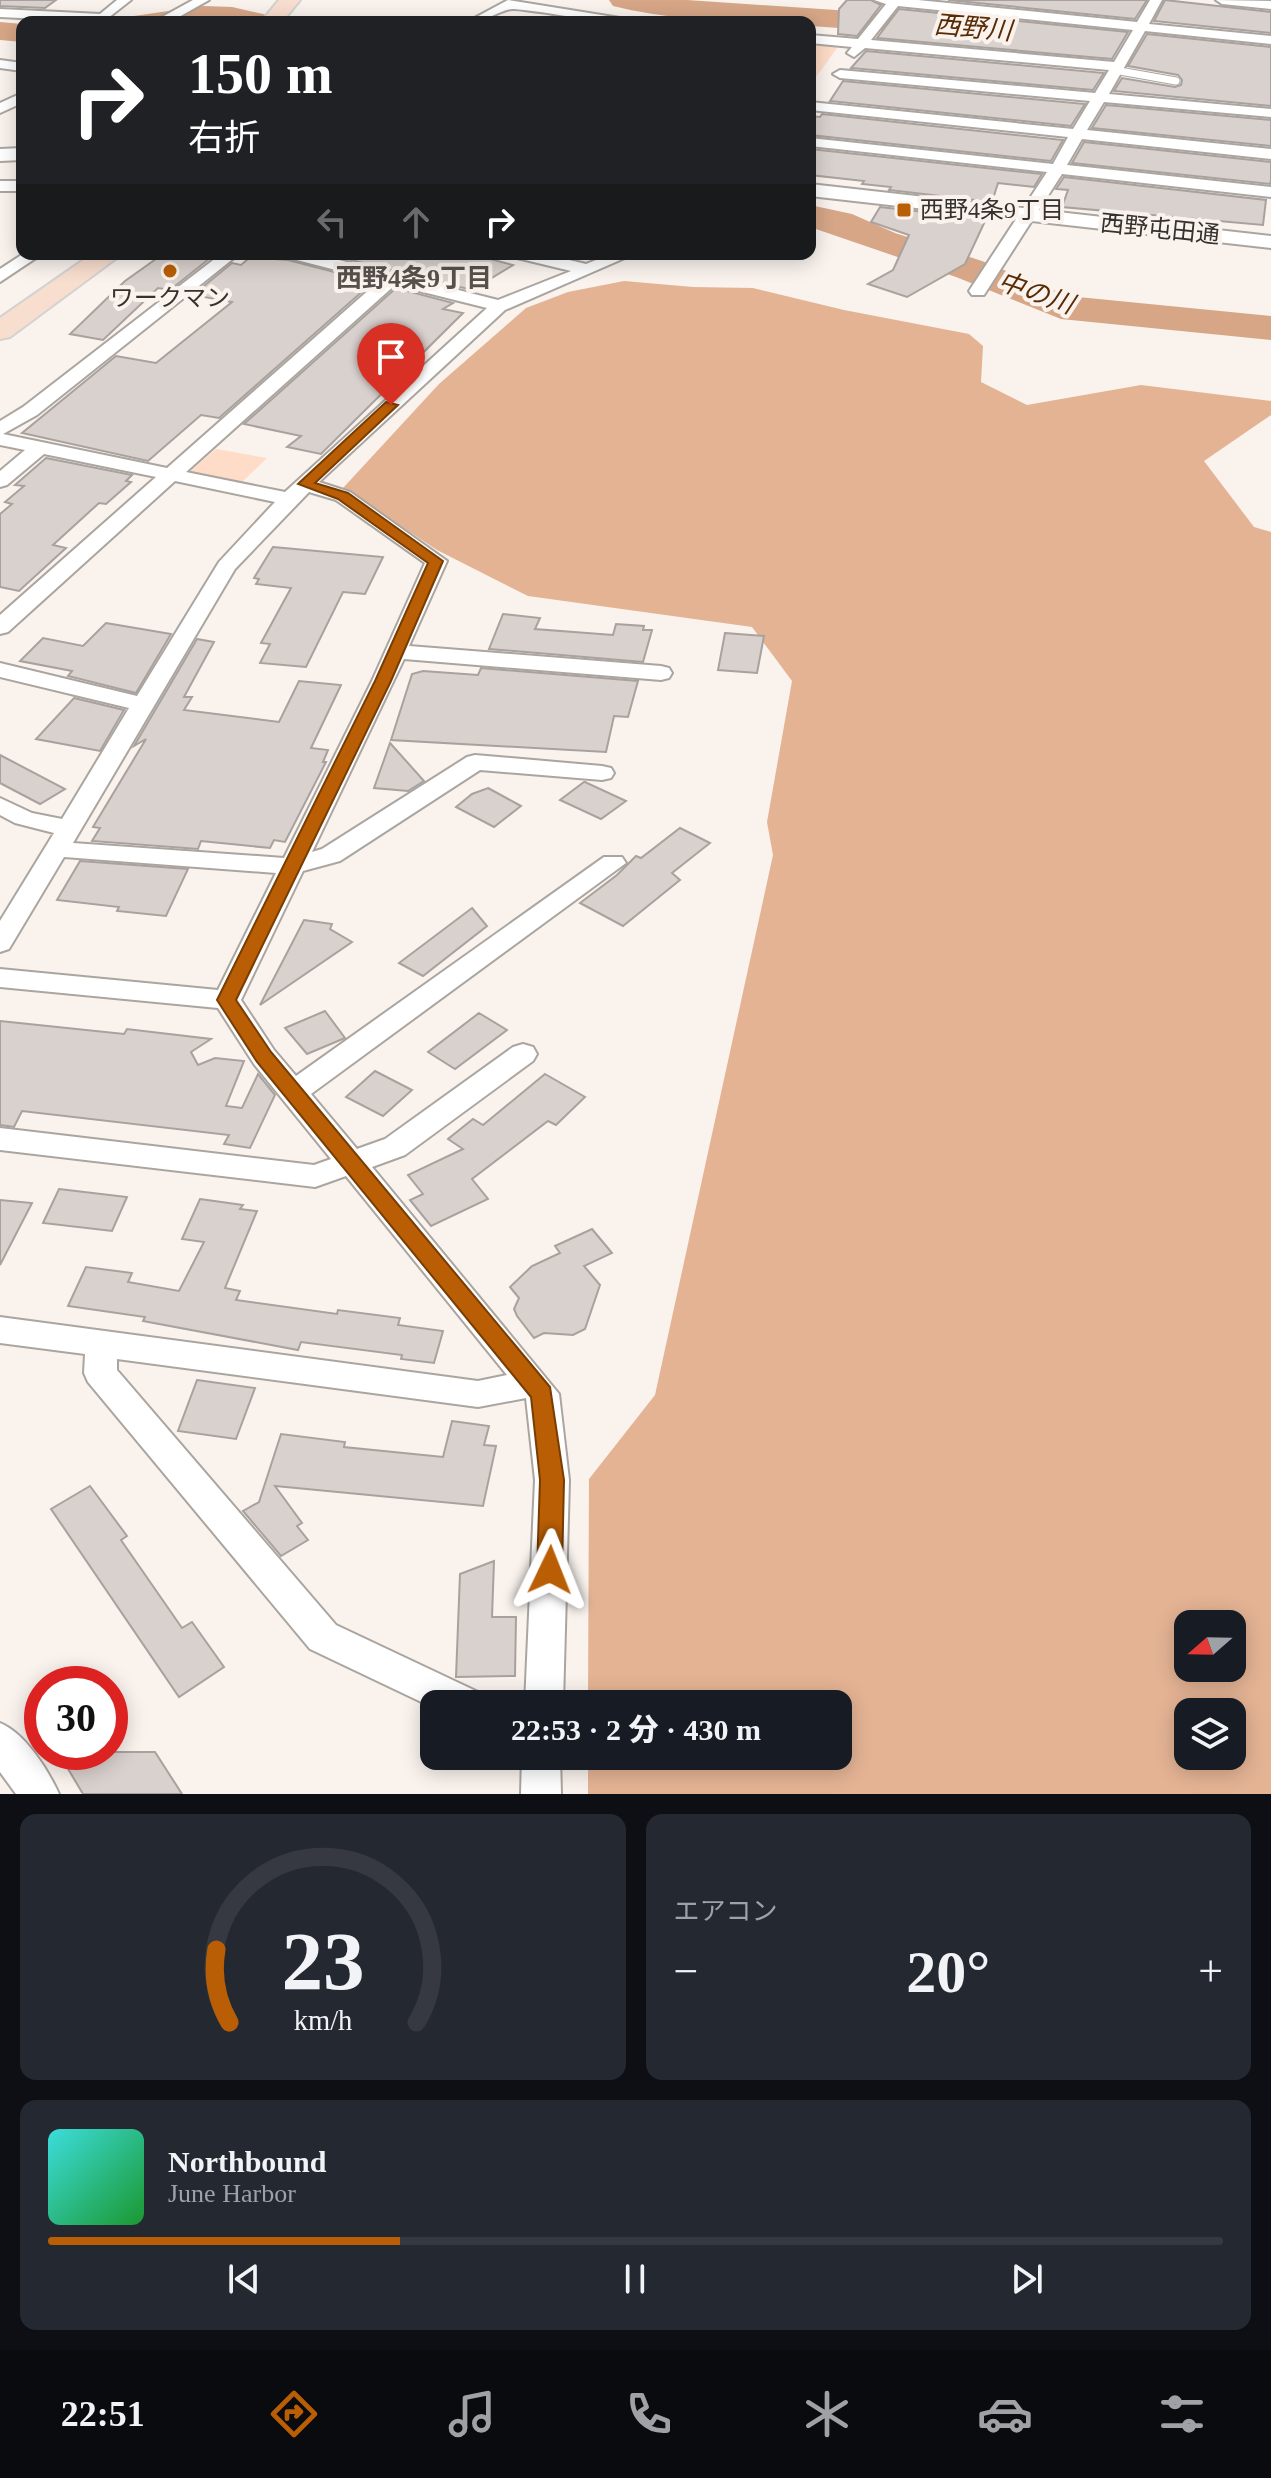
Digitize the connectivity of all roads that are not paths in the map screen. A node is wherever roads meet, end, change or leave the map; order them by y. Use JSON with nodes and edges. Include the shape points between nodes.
{"nodes":[{"id":1,"x":125,"y":0,"type":"edge"},
{"id":2,"x":203,"y":0,"type":"edge"},
{"id":3,"x":880,"y":0,"type":"edge"},
{"id":4,"x":1156,"y":0,"type":"edge"},
{"id":5,"x":1222,"y":0,"type":"edge"},
{"id":6,"x":896,"y":1,"type":"edge"},
{"id":7,"x":1271,"y":5,"type":"edge"},
{"id":8,"x":0,"y":13,"type":"edge"},
{"id":9,"x":62,"y":16,"type":"edge"},
{"id":10,"x":105,"y":16,"type":"edge"},
{"id":11,"x":173,"y":16,"type":"edge"},
{"id":12,"x":485,"y":16,"type":"edge"},
{"id":13,"x":583,"y":16,"type":"edge"},
{"id":14,"x":1141,"y":27,"type":"junction"},
{"id":15,"x":816,"y":39,"type":"edge"},
{"id":16,"x":1271,"y":40,"type":"edge"},
{"id":17,"x":862,"y":43,"type":"junction"},
{"id":18,"x":1123,"y":56,"type":"junction"},
{"id":19,"x":1176,"y":81,"type":"dead end"},
{"id":20,"x":821,"y":96,"type":"edge"},
{"id":21,"x":1098,"y":97,"type":"junction"},
{"id":22,"x":1271,"y":113,"type":"edge"},
{"id":23,"x":1077,"y":134,"type":"junction"},
{"id":24,"x":816,"y":143,"type":"edge"},
{"id":25,"x":1271,"y":154,"type":"edge"},
{"id":26,"x":1057,"y":169,"type":"junction"},
{"id":27,"x":816,"y":191,"type":"edge"},
{"id":28,"x":1271,"y":192,"type":"edge"},
{"id":29,"x":1030,"y":215,"type":"junction"},
{"id":30,"x":1271,"y":242,"type":"edge"},
{"id":31,"x":25,"y":260,"type":"edge"},
{"id":32,"x":70,"y":260,"type":"edge"},
{"id":33,"x":101,"y":260,"type":"edge"},
{"id":34,"x":223,"y":260,"type":"edge"},
{"id":35,"x":318,"y":260,"type":"edge"},
{"id":36,"x":548,"y":260,"type":"edge"},
{"id":37,"x":612,"y":260,"type":"edge"},
{"id":38,"x":589,"y":270,"type":"junction"},
{"id":39,"x":0,"y":277,"type":"edge"},
{"id":40,"x":391,"y":279,"type":"junction"},
{"id":41,"x":978,"y":291,"type":"dead end"},
{"id":42,"x":0,"y":306,"type":"edge"},
{"id":43,"x":499,"y":306,"type":"junction"},
{"id":44,"x":0,"y":331,"type":"edge"},
{"id":45,"x":0,"y":429,"type":"edge"},
{"id":46,"x":0,"y":439,"type":"edge"},
{"id":47,"x":40,"y":447,"type":"junction"},
{"id":48,"x":170,"y":475,"type":"junction"},
{"id":49,"x":0,"y":481,"type":"edge"},
{"id":50,"x":297,"y":491,"type":"junction"},
{"id":51,"x":0,"y":627,"type":"edge"},
{"id":52,"x":396,"y":652,"type":"junction"},
{"id":53,"x":0,"y":670,"type":"edge"},
{"id":54,"x":661,"y":673,"type":"dead end"},
{"id":55,"x":142,"y":704,"type":"junction"},
{"id":56,"x":602,"y":773,"type":"dead end"},
{"id":57,"x":0,"y":805,"type":"edge"},
{"id":58,"x":60,"y":839,"type":"junction"},
{"id":59,"x":613,"y":863,"type":"dead end"},
{"id":60,"x":292,"y":866,"type":"junction"},
{"id":61,"x":11,"y":901,"type":"edge"},
{"id":62,"x":0,"y":943,"type":"edge"},
{"id":63,"x":0,"y":978,"type":"edge"},
{"id":64,"x":227,"y":1000,"type":"junction"},
{"id":65,"x":523,"y":1054,"type":"dead end"},
{"id":66,"x":293,"y":1092,"type":"junction"},
{"id":67,"x":0,"y":1139,"type":"edge"},
{"id":68,"x":352,"y":1163,"type":"junction"},
{"id":69,"x":0,"y":1330,"type":"edge"},
{"id":70,"x":102,"y":1343,"type":"junction"},
{"id":71,"x":533,"y":1383,"type":"junction"},
{"id":72,"x":435,"y":1690,"type":"edge"},
{"id":73,"x":544,"y":1690,"type":"edge"},
{"id":74,"x":0,"y":1741,"type":"edge"},
{"id":75,"x":541,"y":1770,"type":"edge"},
{"id":76,"x":39,"y":1794,"type":"edge"},
{"id":77,"x":541,"y":1794,"type":"edge"}],
"edges":[{"from":1,"to":10,"type":"street"},
{"from":2,"to":11,"type":"street"},
{"from":3,"to":6,"type":"street"},
{"from":4,"to":14,"type":"street"},
{"from":5,"to":7,"type":"street"},
{"from":6,"to":14,"type":"street"},
{"from":6,"to":17,"type":"street"},
{"from":8,"to":9,"type":"street"},
{"from":12,"to":13,"type":"street","via":[[508,4]]},
{"from":14,"to":16,"type":"street"},
{"from":14,"to":18,"type":"street"},
{"from":15,"to":17,"type":"street"},
{"from":17,"to":18,"type":"street"},
{"from":17,"to":20,"type":"street"},
{"from":18,"to":19,"type":"lane"},
{"from":18,"to":21,"type":"street"},
{"from":20,"to":21,"type":"street"},
{"from":20,"to":23,"type":"street"},
{"from":21,"to":22,"type":"street"},
{"from":21,"to":23,"type":"street"},
{"from":23,"to":25,"type":"street"},
{"from":23,"to":26,"type":"street"},
{"from":24,"to":26,"type":"street"},
{"from":26,"to":28,"type":"street"},
{"from":26,"to":29,"type":"street"},
{"from":27,"to":29,"type":"street","name":"西野屯田通"},
{"from":29,"to":30,"type":"street","name":"西野屯田通"},
{"from":29,"to":41,"type":"street"},
{"from":31,"to":39,"type":"street"},
{"from":32,"to":42,"type":"main road"},
{"from":33,"to":44,"type":"main road"},
{"from":34,"to":45,"type":"street"},
{"from":35,"to":40,"type":"street"},
{"from":36,"to":38,"type":"street"},
{"from":37,"to":38,"type":"street"},
{"from":38,"to":43,"type":"street"},
{"from":40,"to":43,"type":"street"},
{"from":40,"to":48,"type":"street"},
{"from":43,"to":50,"type":"street"},
{"from":46,"to":47,"type":"street"},
{"from":47,"to":48,"type":"street"},
{"from":47,"to":49,"type":"street"},
{"from":48,"to":50,"type":"street"},
{"from":48,"to":51,"type":"street"},
{"from":50,"to":52,"type":"street","via":[[343,496],[436,561]]},
{"from":50,"to":55,"type":"street","via":[[226,566]]},
{"from":52,"to":54,"type":"street"},
{"from":52,"to":60,"type":"street"},
{"from":53,"to":55,"type":"street"},
{"from":55,"to":58,"type":"street"},
{"from":56,"to":60,"type":"street","via":[[475,762],[331,855]]},
{"from":57,"to":58,"type":"street"},
{"from":58,"to":60,"type":"street"},
{"from":58,"to":61,"type":"street"},
{"from":59,"to":66,"type":"street"},
{"from":60,"to":64,"type":"street"},
{"from":61,"to":62,"type":"street"},
{"from":63,"to":64,"type":"street"},
{"from":64,"to":66,"type":"street"},
{"from":65,"to":68,"type":"street","via":[[395,1147]]},
{"from":66,"to":68,"type":"street"},
{"from":67,"to":68,"type":"street","via":[[315,1176]]},
{"from":68,"to":71,"type":"street"},
{"from":69,"to":70,"type":"street"},
{"from":70,"to":71,"type":"street","via":[[478,1394]]},
{"from":70,"to":72,"type":"street","via":[[100,1373],[323,1637]]},
{"from":71,"to":73,"type":"street","via":[[542,1394],[552,1480]]},
{"from":74,"to":76,"type":"street"},
{"from":75,"to":77,"type":"street"}]}
